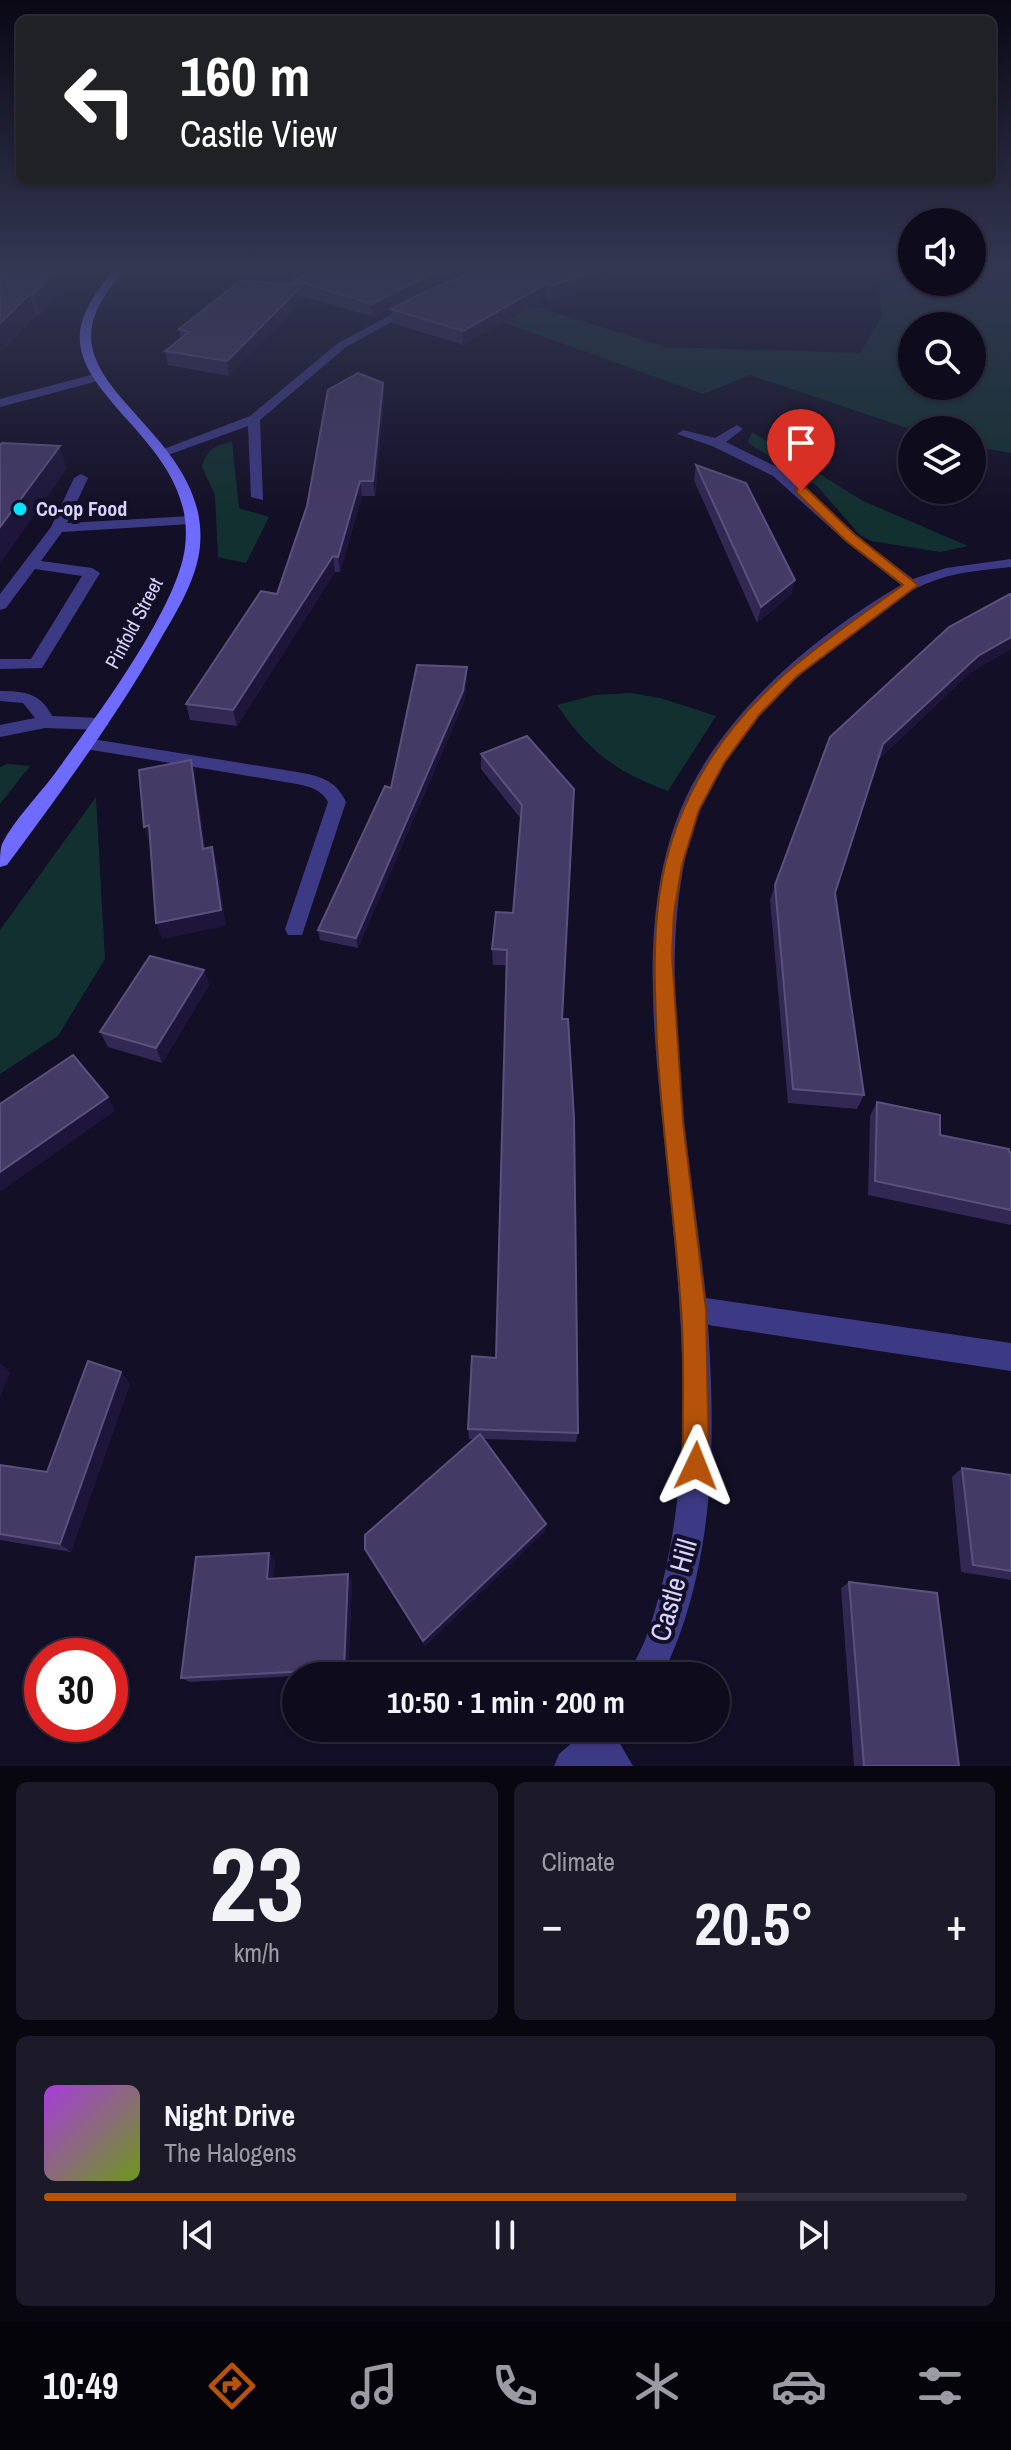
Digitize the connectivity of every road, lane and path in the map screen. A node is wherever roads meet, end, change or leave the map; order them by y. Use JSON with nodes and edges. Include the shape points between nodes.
{"nodes":[{"id":1,"x":88,"y":350,"type":"edge"},
{"id":2,"x":336,"y":350,"type":"edge"},
{"id":3,"x":98,"y":377,"type":"junction"},
{"id":4,"x":0,"y":403,"type":"edge"},
{"id":5,"x":254,"y":419,"type":"junction"},
{"id":6,"x":737,"y":429,"type":"dead end"},
{"id":7,"x":683,"y":434,"type":"dead end"},
{"id":8,"x":717,"y":443,"type":"junction"},
{"id":9,"x":163,"y":452,"type":"junction"},
{"id":10,"x":81,"y":478,"type":"dead end"},
{"id":11,"x":258,"y":497,"type":"dead end"},
{"id":12,"x":191,"y":520,"type":"junction"},
{"id":13,"x":58,"y":528,"type":"junction"},
{"id":14,"x":1011,"y":563,"type":"edge"},
{"id":15,"x":32,"y":564,"type":"junction"},
{"id":16,"x":911,"y":585,"type":"junction"},
{"id":17,"x":0,"y":605,"type":"edge"},
{"id":18,"x":0,"y":664,"type":"edge"},
{"id":19,"x":0,"y":696,"type":"edge"},
{"id":20,"x":45,"y":722,"type":"junction"},
{"id":21,"x":100,"y":724,"type":"junction"},
{"id":22,"x":0,"y":731,"type":"edge"},
{"id":23,"x":86,"y":744,"type":"junction"},
{"id":24,"x":0,"y":860,"type":"edge"},
{"id":25,"x":295,"y":929,"type":"dead end"},
{"id":26,"x":693,"y":1309,"type":"junction"},
{"id":27,"x":1011,"y":1357,"type":"edge"},
{"id":28,"x":650,"y":1662,"type":"edge"},
{"id":29,"x":608,"y":1746,"type":"edge"},
{"id":30,"x":571,"y":1766,"type":"edge"}],
"edges":[{"from":1,"to":3,"type":"main road"},
{"from":2,"to":5,"type":"street"},
{"from":3,"to":4,"type":"street"},
{"from":3,"to":9,"type":"main road","name":"Pinfold Street"},
{"from":5,"to":9,"type":"street"},
{"from":5,"to":11,"type":"street"},
{"from":6,"to":8,"type":"street"},
{"from":7,"to":8,"type":"street"},
{"from":8,"to":16,"type":"street","via":[[778,473]]},
{"from":9,"to":12,"type":"main road","name":"Pinfold Street","via":[[189,497]]},
{"from":10,"to":13,"type":"street"},
{"from":12,"to":13,"type":"street"},
{"from":12,"to":21,"type":"main road","name":"Pinfold Street","via":[[193,550],[175,599]]},
{"from":13,"to":15,"type":"street"},
{"from":14,"to":16,"type":"street","name":"Castle Hill","via":[[952,571]]},
{"from":15,"to":17,"type":"street"},
{"from":15,"to":18,"type":"street","via":[[92,573],[36,664]]},
{"from":16,"to":26,"type":"street","name":"Castle Hill","via":[[792,673],[754,711],[717,760],[690,810],[673,865],[662,954],[672,1122]]},
{"from":19,"to":20,"type":"street","via":[[25,696],[41,708]]},
{"from":20,"to":21,"type":"street"},
{"from":20,"to":22,"type":"street"},
{"from":21,"to":23,"type":"main road","name":"Pinfold Street"},
{"from":23,"to":24,"type":"main road","name":"Pinfold Street"},
{"from":23,"to":25,"type":"street","via":[[297,778],[333,791],[337,802]]},
{"from":26,"to":27,"type":"street"},
{"from":26,"to":28,"type":"street","name":"Castle Hill","via":[[698,1438],[692,1520],[672,1606]]},
{"from":29,"to":30,"type":"street"}]}
